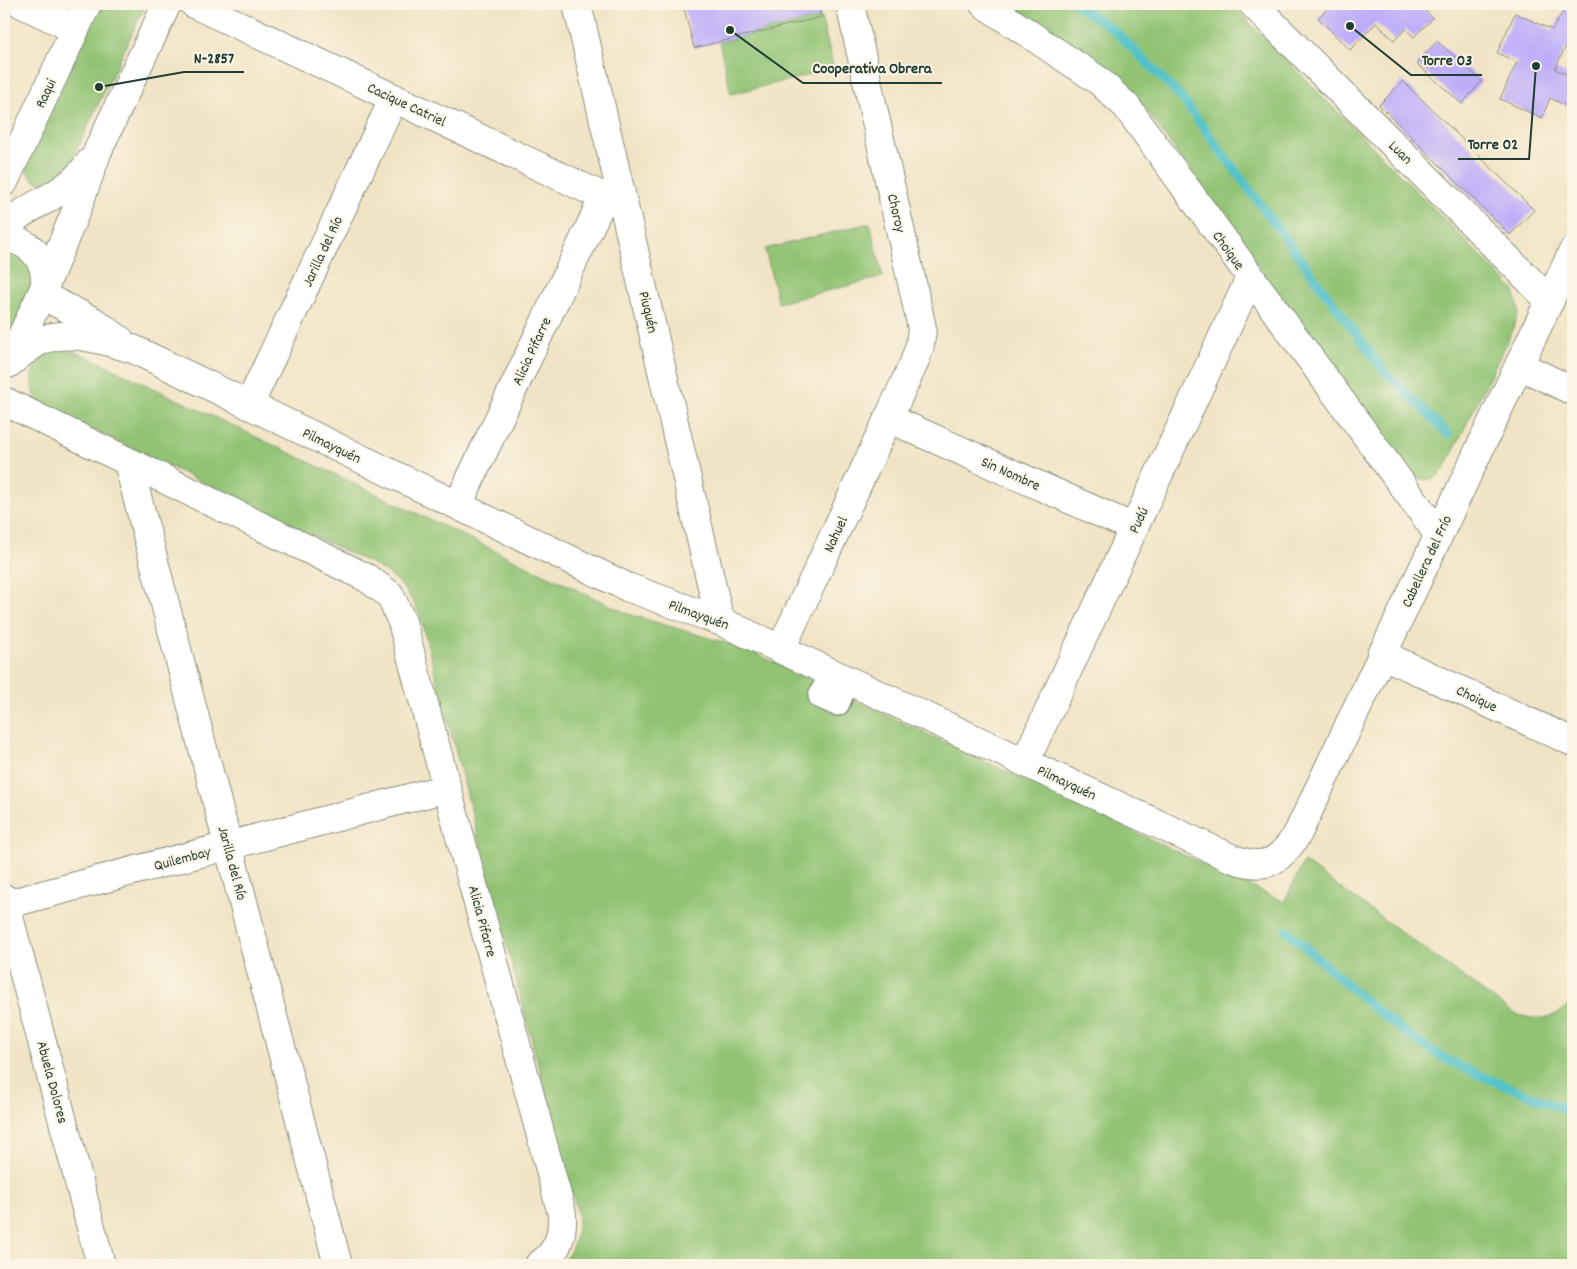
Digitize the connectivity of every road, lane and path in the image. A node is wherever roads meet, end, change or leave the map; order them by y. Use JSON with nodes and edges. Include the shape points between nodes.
{"nodes":[{"id":1,"x":22,"y":4,"type":"edge"},
{"id":2,"x":87,"y":4,"type":"edge"},
{"id":3,"x":167,"y":4,"type":"edge"},
{"id":4,"x":194,"y":4,"type":"edge"},
{"id":5,"x":577,"y":4,"type":"edge"},
{"id":6,"x":850,"y":4,"type":"edge"},
{"id":7,"x":984,"y":4,"type":"edge"},
{"id":8,"x":1253,"y":4,"type":"edge"},
{"id":9,"x":75,"y":29,"type":"junction"},
{"id":10,"x":394,"y":98,"type":"junction"},
{"id":11,"x":98,"y":150,"type":"junction"},
{"id":12,"x":4,"y":182,"type":"edge"},
{"id":13,"x":613,"y":194,"type":"junction"},
{"id":14,"x":4,"y":228,"type":"edge"},
{"id":15,"x":4,"y":238,"type":"edge"},
{"id":16,"x":1573,"y":251,"type":"edge"},
{"id":17,"x":1250,"y":278,"type":"junction"},
{"id":18,"x":43,"y":289,"type":"junction"},
{"id":19,"x":1550,"y":301,"type":"junction"},
{"id":20,"x":133,"y":349,"type":"junction"},
{"id":21,"x":1519,"y":365,"type":"junction"},
{"id":22,"x":6,"y":368,"type":"edge"},
{"id":23,"x":1573,"y":392,"type":"edge"},
{"id":24,"x":4,"y":401,"type":"edge"},
{"id":25,"x":249,"y":405,"type":"junction"},
{"id":26,"x":888,"y":418,"type":"junction"},
{"id":27,"x":128,"y":462,"type":"junction"},
{"id":28,"x":458,"y":506,"type":"junction"},
{"id":29,"x":1134,"y":528,"type":"junction"},
{"id":30,"x":1438,"y":534,"type":"junction"},
{"id":31,"x":720,"y":620,"type":"junction"},
{"id":32,"x":781,"y":649,"type":"junction"},
{"id":33,"x":1382,"y":654,"type":"junction"},
{"id":34,"x":1573,"y":742,"type":"edge"},
{"id":35,"x":1026,"y":762,"type":"junction"},
{"id":36,"x":447,"y":788,"type":"junction"},
{"id":37,"x":228,"y":846,"type":"junction"},
{"id":38,"x":1269,"y":864,"type":"joint"},
{"id":39,"x":4,"y":902,"type":"edge"},
{"id":40,"x":548,"y":1257,"type":"edge"},
{"id":41,"x":101,"y":1265,"type":"edge"},
{"id":42,"x":338,"y":1265,"type":"edge"}],
"edges":[{"from":1,"to":9,"type":"street"},
{"from":2,"to":9,"type":"street","name":"Raqui"},
{"from":3,"to":11,"type":"street"},
{"from":4,"to":10,"type":"street","name":"Cacique Catriel"},
{"from":5,"to":13,"type":"street","name":"Piuquén"},
{"from":6,"to":26,"type":"street","name":"Choroy","via":[[922,328],[914,362]]},
{"from":7,"to":17,"type":"street","name":"Choique","via":[[1098,80],[1126,106]]},
{"from":8,"to":19,"type":"street","name":"Luan"},
{"from":9,"to":12,"type":"street","name":"Raqui"},
{"from":10,"to":13,"type":"street","name":"Cacique Catriel"},
{"from":10,"to":25,"type":"street","name":"Jarilla del Río"},
{"from":11,"to":14,"type":"street","via":[[67,188],[18,216]]},
{"from":11,"to":18,"type":"street"},
{"from":13,"to":28,"type":"street","name":"Alicia Pifarre"},
{"from":13,"to":31,"type":"street","name":"Piuquén"},
{"from":15,"to":18,"type":"street","via":[[21,242],[36,252],[46,270]]},
{"from":16,"to":19,"type":"street","name":"Cabellera del Frío"},
{"from":17,"to":29,"type":"street","name":"Pudú"},
{"from":17,"to":30,"type":"street","name":"Choique"},
{"from":18,"to":20,"type":"street","name":"Pilmayquén"},
{"from":18,"to":22,"type":"street"},
{"from":19,"to":21,"type":"street","name":"Cabellera del Frío"},
{"from":20,"to":22,"type":"street","name":"Pilmayquén","via":[[86,338],[55,337],[41,341]]},
{"from":20,"to":25,"type":"street","name":"Pilmayquén"},
{"from":21,"to":23,"type":"street"},
{"from":21,"to":30,"type":"street","name":"Cabellera del Frío"},
{"from":24,"to":27,"type":"street"},
{"from":25,"to":28,"type":"street","name":"Pilmayquén"},
{"from":26,"to":29,"type":"street","name":"Sin Nombre"},
{"from":26,"to":32,"type":"street","name":"Nahuel"},
{"from":27,"to":36,"type":"street","name":"Alicia Pifarre","via":[[367,578],[390,595],[402,622]]},
{"from":27,"to":37,"type":"street","name":"Jarilla del Río"},
{"from":28,"to":31,"type":"street","name":"Pilmayquén","via":[[627,587]]},
{"from":29,"to":35,"type":"street","name":"Pudú"},
{"from":30,"to":33,"type":"street","name":"Cabellera del Frío"},
{"from":31,"to":32,"type":"street","name":"Pilmayquén"},
{"from":32,"to":35,"type":"street","name":"Pilmayquén"},
{"from":33,"to":34,"type":"street","name":"Choique"},
{"from":33,"to":38,"type":"street","name":"Cabellera del Frío","via":[[1298,833],[1290,846]]},
{"from":35,"to":38,"type":"street","name":"Pilmayquén","via":[[1231,858],[1251,864]]},
{"from":36,"to":37,"type":"street","name":"Quilembay"},
{"from":36,"to":40,"type":"street","name":"Alicia Pifarre","via":[[562,1214],[561,1237]]},
{"from":37,"to":39,"type":"street","name":"Quilembay"},
{"from":37,"to":42,"type":"street","name":"Jarilla del Río"},
{"from":39,"to":41,"type":"street","name":"Abuela Dolores"}]}
